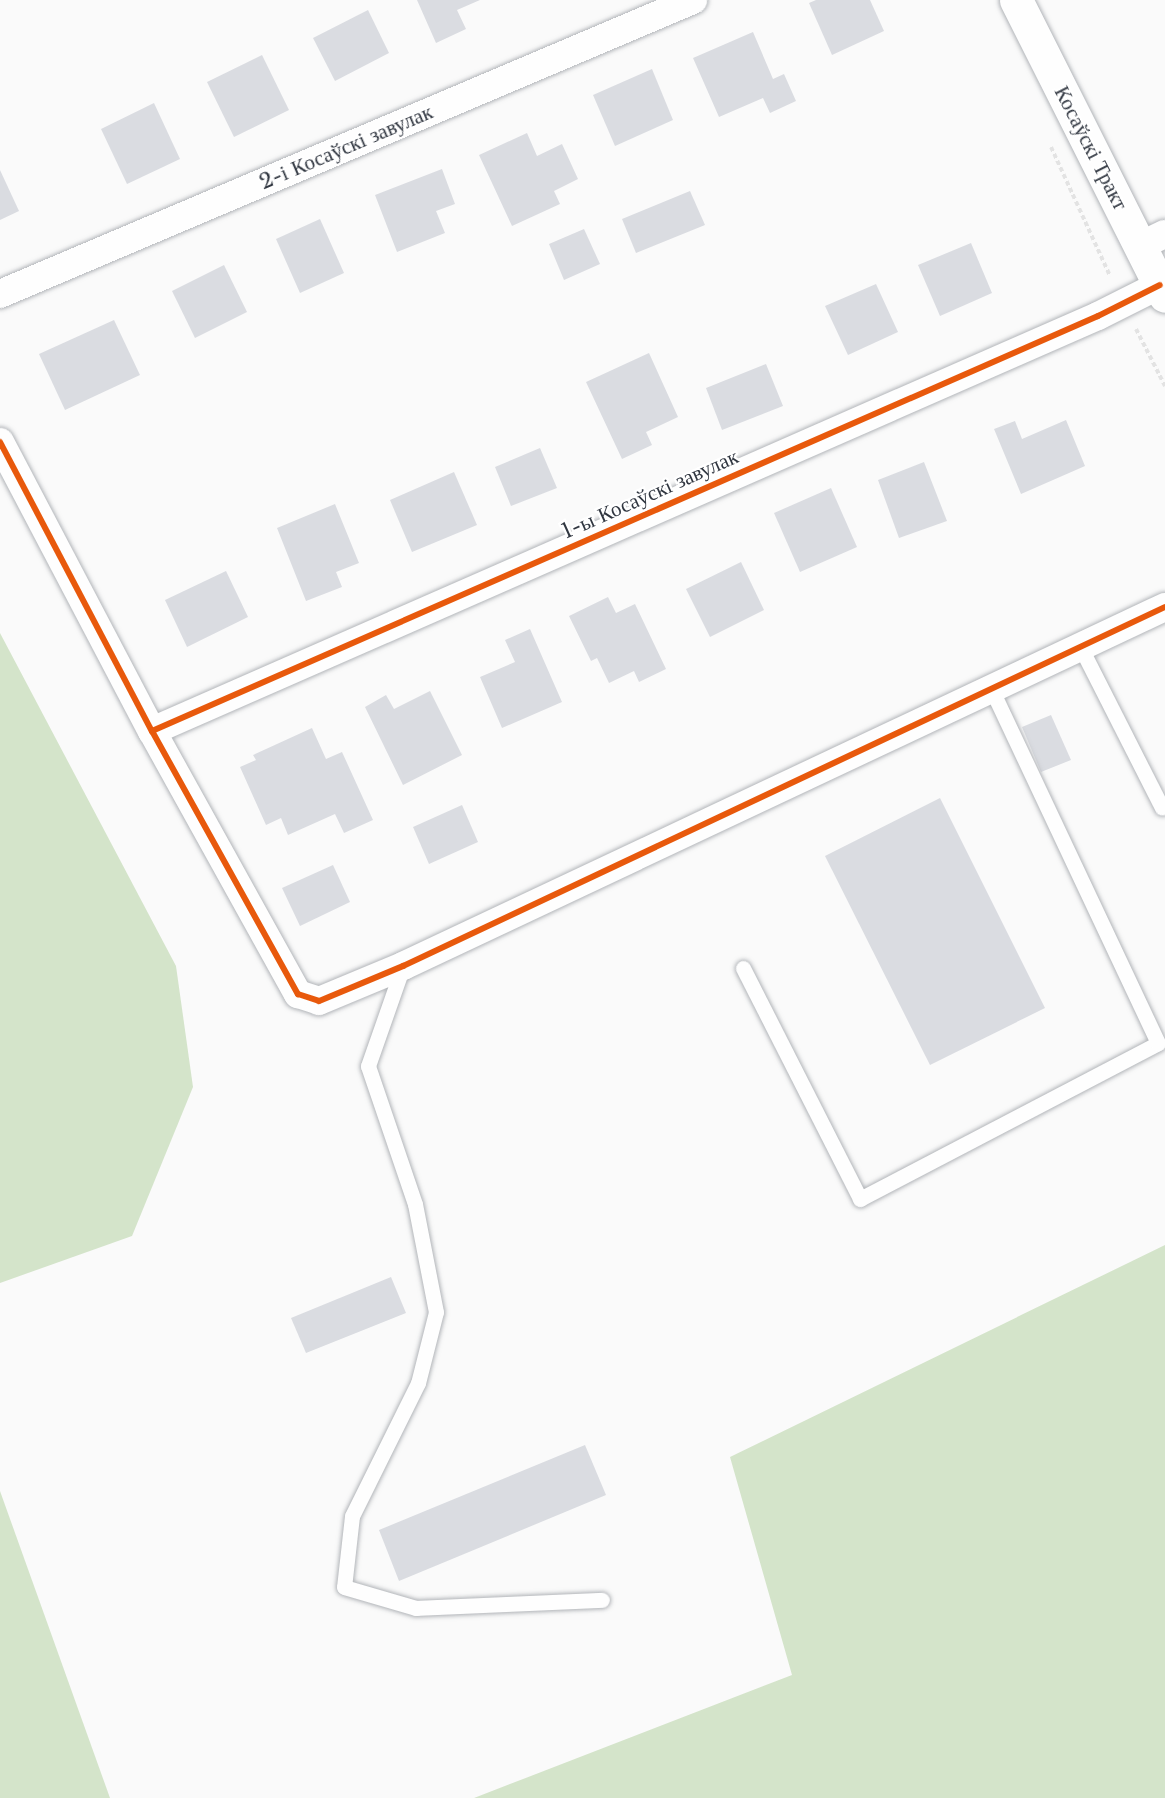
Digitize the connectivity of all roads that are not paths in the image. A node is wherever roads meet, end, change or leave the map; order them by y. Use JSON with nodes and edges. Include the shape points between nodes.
{"nodes":[{"id":1,"x":693,"y":0,"type":"edge"},
{"id":2,"x":1016,"y":0,"type":"edge"},
{"id":3,"x":1153,"y":240,"type":"edge"},
{"id":4,"x":1163,"y":291,"type":"edge"},
{"id":5,"x":0,"y":294,"type":"edge"},
{"id":6,"x":0,"y":442,"type":"edge"},
{"id":7,"x":1165,"y":607,"type":"edge"},
{"id":8,"x":1081,"y":648,"type":"junction"},
{"id":9,"x":992,"y":690,"type":"junction"},
{"id":10,"x":152,"y":731,"type":"junction"},
{"id":11,"x":1162,"y":808,"type":"dead end"},
{"id":12,"x":403,"y":966,"type":"junction"},
{"id":13,"x":743,"y":969,"type":"dead end"},
{"id":14,"x":602,"y":1600,"type":"dead end"}],
"edges":[{"from":1,"to":5,"type":"street","name":"2-і Косаўскі завулак"},
{"from":2,"to":3,"type":"main road","name":"Косаўскі Тракт"},
{"from":3,"to":4,"type":"main road","name":"Косаўскі Тракт"},
{"from":4,"to":10,"type":"street","name":"1-ы Косаўскі завулак"},
{"from":6,"to":10,"type":"street"},
{"from":7,"to":8,"type":"street"},
{"from":8,"to":9,"type":"street"},
{"from":8,"to":11,"type":"lane"},
{"from":9,"to":12,"type":"street"},
{"from":9,"to":13,"type":"lane","via":[[1158,1043],[860,1199]]},
{"from":10,"to":12,"type":"street","via":[[298,994],[319,1001]]},
{"from":12,"to":14,"type":"lane","via":[[368,1066],[415,1204],[436,1312],[418,1383],[351,1516],[344,1587],[416,1608]]}]}
